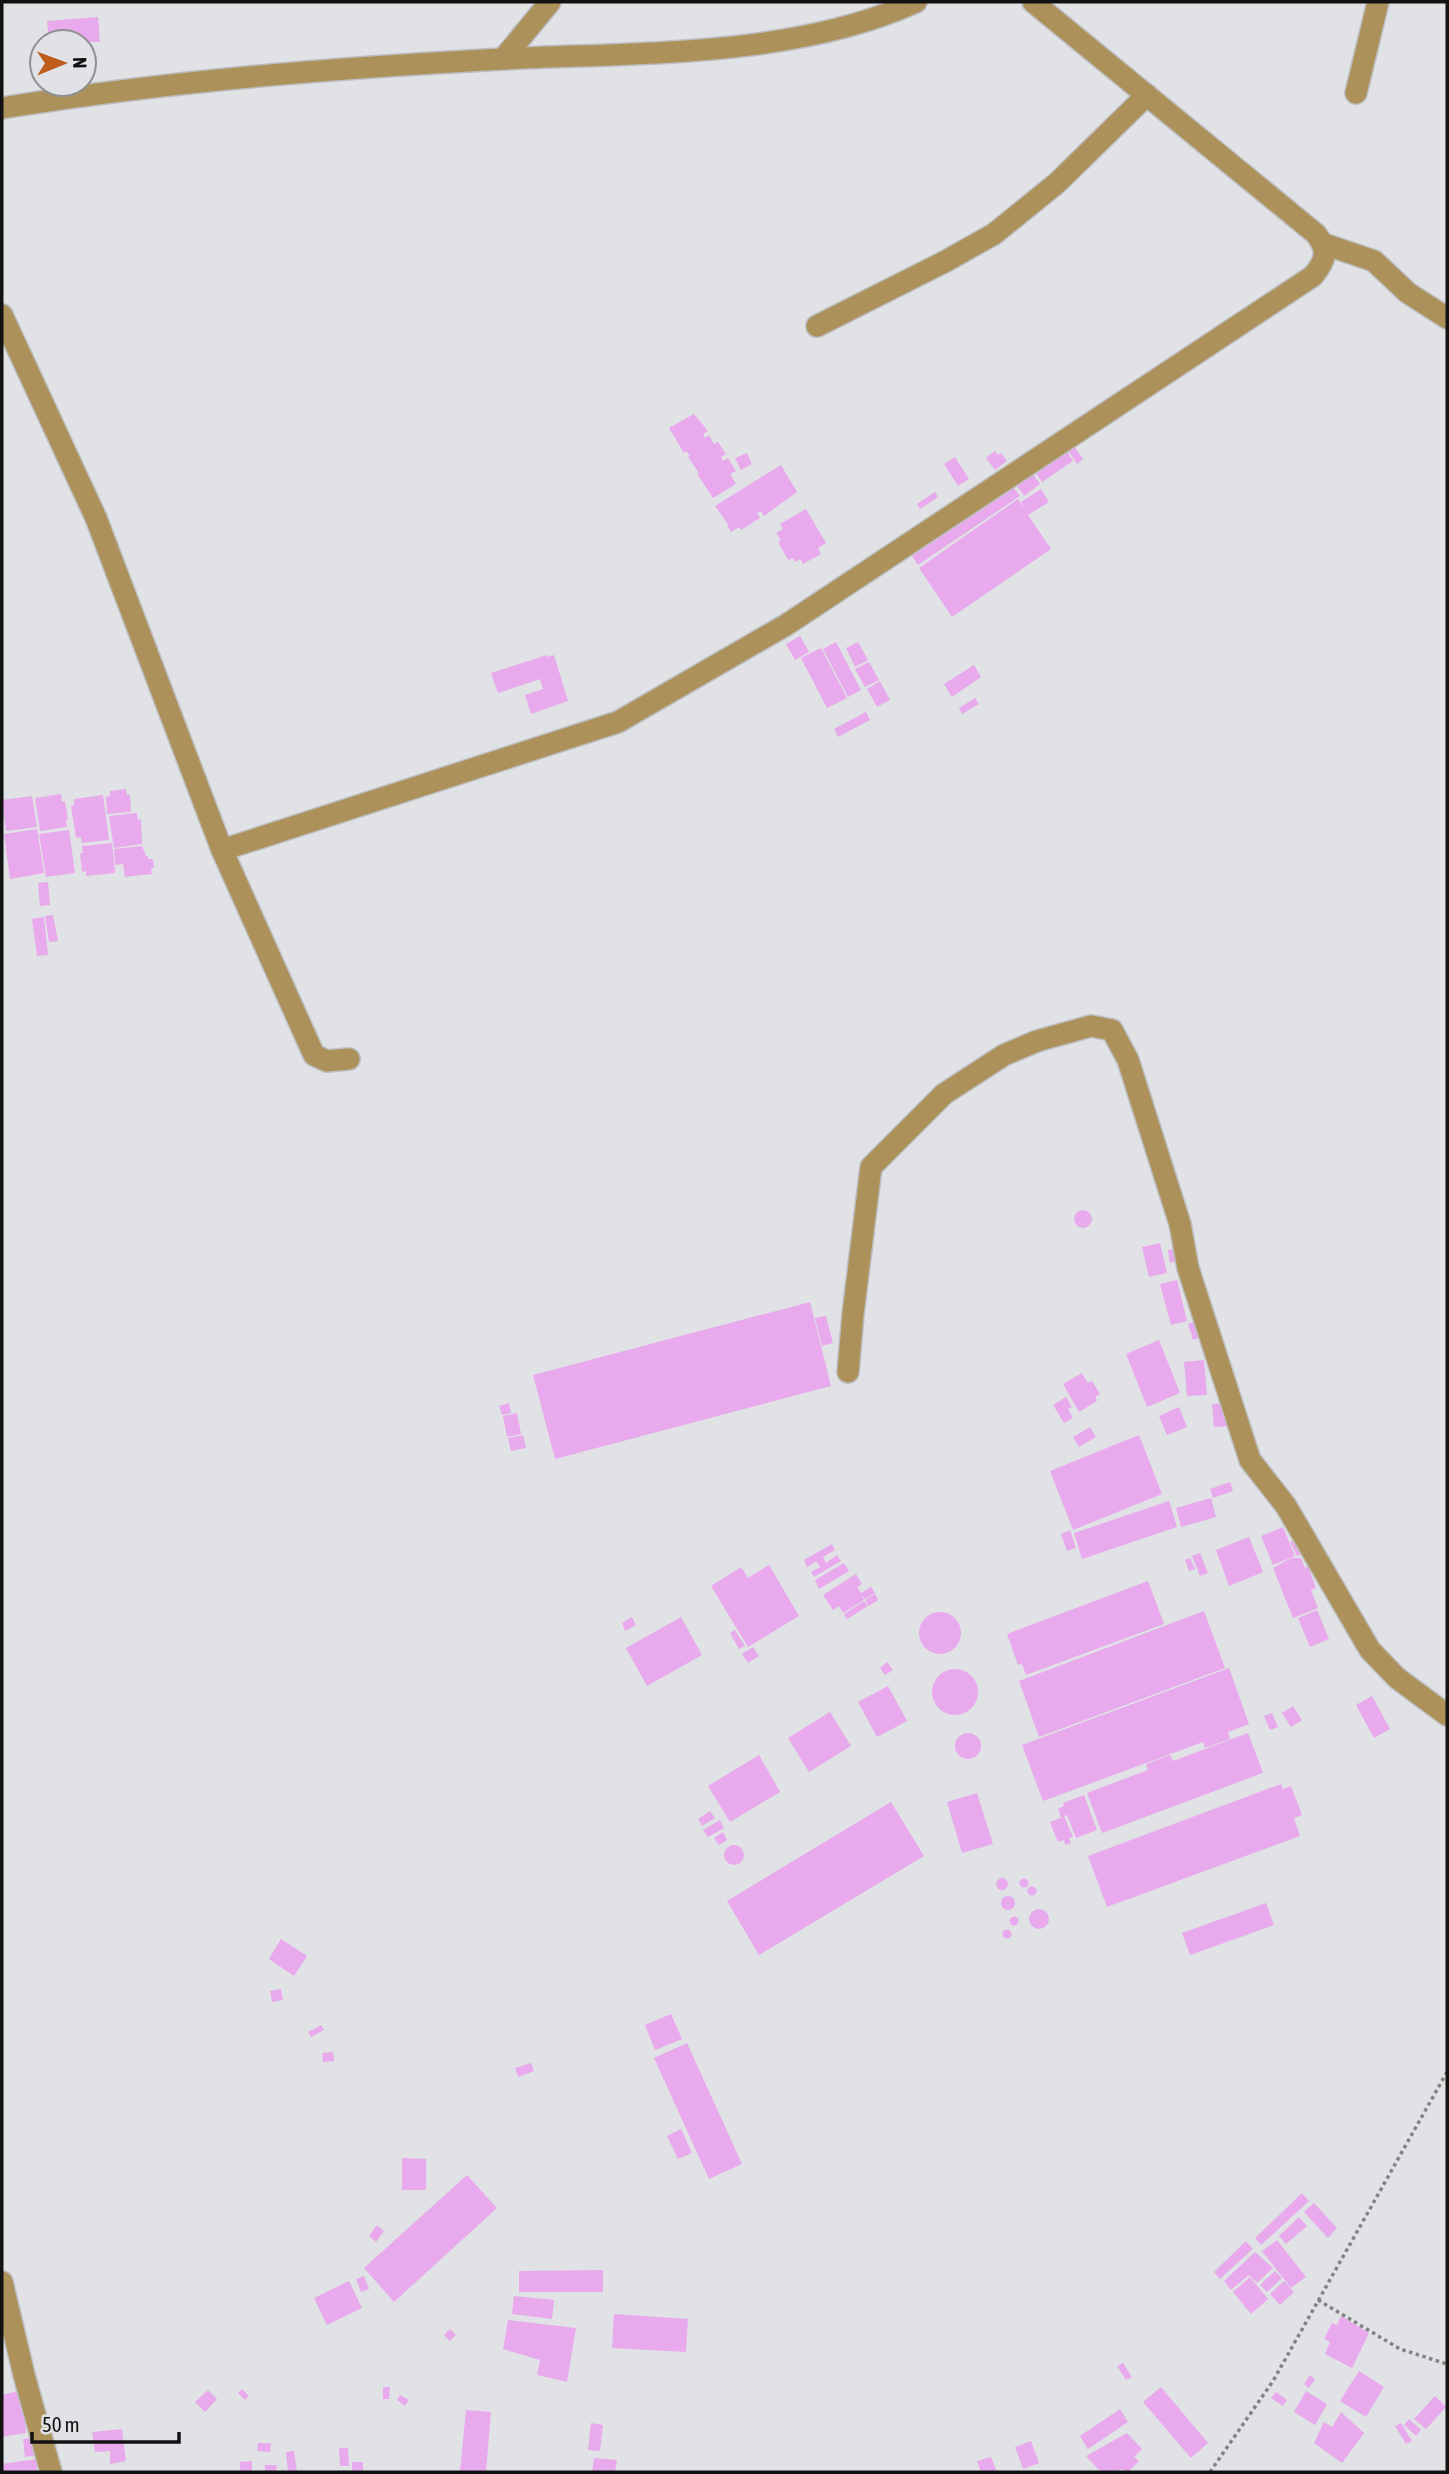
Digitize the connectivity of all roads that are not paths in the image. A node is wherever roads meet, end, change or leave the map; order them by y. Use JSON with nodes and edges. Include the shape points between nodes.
{"nodes":[{"id":1,"x":550,"y":2,"type":"edge"},
{"id":2,"x":916,"y":2,"type":"edge"},
{"id":3,"x":1034,"y":2,"type":"edge"},
{"id":4,"x":1378,"y":2,"type":"edge"},
{"id":5,"x":503,"y":59,"type":"junction"},
{"id":6,"x":1356,"y":93,"type":"dead end"},
{"id":7,"x":1147,"y":95,"type":"junction"},
{"id":8,"x":2,"y":108,"type":"edge"},
{"id":9,"x":1324,"y":244,"type":"junction"},
{"id":10,"x":2,"y":315,"type":"edge"},
{"id":11,"x":1447,"y":318,"type":"edge"},
{"id":12,"x":817,"y":326,"type":"dead end"},
{"id":13,"x":222,"y":849,"type":"junction"},
{"id":14,"x":349,"y":1059,"type":"dead end"},
{"id":15,"x":848,"y":1373,"type":"dead end"},
{"id":16,"x":1447,"y":1715,"type":"edge"},
{"id":17,"x":2,"y":2282,"type":"edge"},
{"id":18,"x":51,"y":2472,"type":"edge"}],
"edges":[{"from":1,"to":5,"type":"street"},
{"from":2,"to":5,"type":"street","via":[[819,33],[753,44]]},
{"from":3,"to":7,"type":"street"},
{"from":4,"to":6,"type":"street"},
{"from":5,"to":8,"type":"street","via":[[249,76]]},
{"from":7,"to":9,"type":"street"},
{"from":7,"to":12,"type":"street","via":[[1057,183],[994,234]]},
{"from":9,"to":11,"type":"street","via":[[1374,261],[1408,293]]},
{"from":9,"to":13,"type":"street","via":[[1320,268],[1301,284],[786,625],[618,722]]},
{"from":10,"to":13,"type":"street","via":[[96,517]]},
{"from":13,"to":14,"type":"street","via":[[314,1055],[327,1061]]},
{"from":15,"to":16,"type":"street","via":[[871,1167],[944,1094],[1004,1055],[1091,1026],[1112,1030],[1128,1060],[1250,1460],[1286,1507],[1370,1650],[1397,1678]]},
{"from":17,"to":18,"type":"street"}]}
